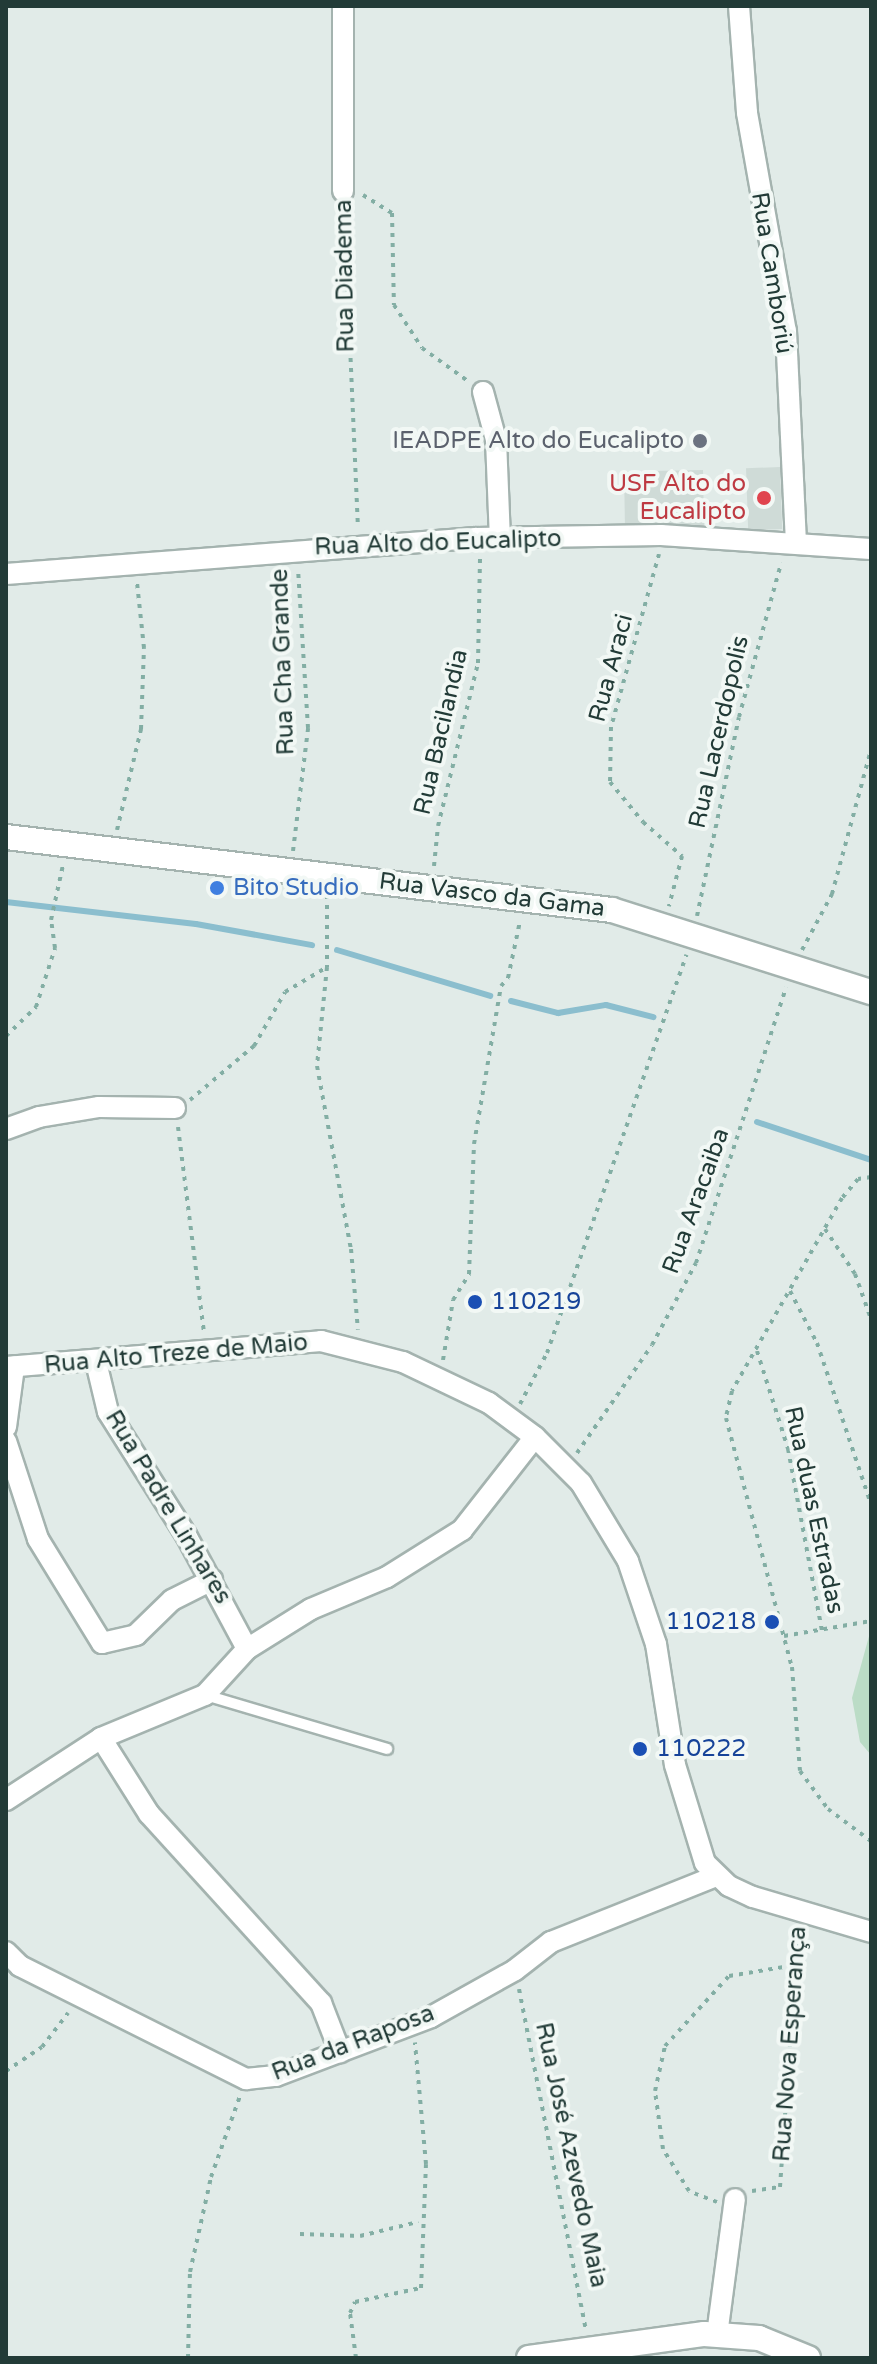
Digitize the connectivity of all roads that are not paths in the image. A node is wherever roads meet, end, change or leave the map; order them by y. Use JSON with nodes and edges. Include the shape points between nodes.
{"nodes":[{"id":1,"x":343,"y":6,"type":"edge"},
{"id":2,"x":739,"y":6,"type":"edge"},
{"id":3,"x":343,"y":191,"type":"road end"},
{"id":4,"x":483,"y":392,"type":"road end"},
{"id":5,"x":500,"y":538,"type":"junction"},
{"id":6,"x":789,"y":540,"type":"junction"},
{"id":7,"x":871,"y":549,"type":"edge"},
{"id":8,"x":6,"y":574,"type":"edge"},
{"id":9,"x":6,"y":837,"type":"edge"},
{"id":10,"x":871,"y":992,"type":"edge"},
{"id":11,"x":175,"y":1108,"type":"road end"},
{"id":12,"x":6,"y":1129,"type":"edge"},
{"id":13,"x":96,"y":1362,"type":"junction"},
{"id":14,"x":10,"y":1367,"type":"edge"},
{"id":15,"x":6,"y":1427,"type":"edge"},
{"id":16,"x":535,"y":1437,"type":"junction"},
{"id":17,"x":6,"y":1441,"type":"edge"},
{"id":18,"x":212,"y":1580,"type":"junction"},
{"id":19,"x":247,"y":1649,"type":"junction"},
{"id":20,"x":205,"y":1695,"type":"junction"},
{"id":21,"x":101,"y":1738,"type":"junction"},
{"id":22,"x":387,"y":1749,"type":"dead end"},
{"id":23,"x":6,"y":1800,"type":"edge"},
{"id":24,"x":716,"y":1876,"type":"junction"},
{"id":25,"x":871,"y":1932,"type":"edge"},
{"id":26,"x":6,"y":1952,"type":"edge"},
{"id":27,"x":340,"y":2052,"type":"junction"},
{"id":28,"x":735,"y":2203,"type":"road end"},
{"id":29,"x":717,"y":2335,"type":"junction"},
{"id":30,"x":529,"y":2358,"type":"edge"},
{"id":31,"x":808,"y":2358,"type":"edge"}],
"edges":[{"from":1,"to":3,"type":"street","name":"Rua Diadema"},
{"from":2,"to":6,"type":"street","name":"Rua Camboriú","via":[[747,113],[786,331]]},
{"from":4,"to":5,"type":"street","via":[[496,440]]},
{"from":5,"to":6,"type":"street","name":"Rua Alto do Eucalipto","via":[[661,535]]},
{"from":5,"to":8,"type":"street","name":"Rua Alto do Eucalipto","via":[[297,548]]},
{"from":6,"to":7,"type":"street","name":"Rua Alto do Eucalipto"},
{"from":9,"to":10,"type":"main road","name":"Rua Vasco da Gama","via":[[525,897],[664,923]]},
{"from":11,"to":12,"type":"street","via":[[99,1107],[39,1117]]},
{"from":13,"to":14,"type":"street","name":"Rua Alto Treze de Maio"},
{"from":13,"to":16,"type":"street","name":"Rua Alto Treze de Maio","via":[[284,1341],[359,1348],[438,1377]]},
{"from":13,"to":18,"type":"street","name":"Rua Padre Linhares","via":[[108,1412]]},
{"from":14,"to":15,"type":"street"},
{"from":16,"to":19,"type":"street","via":[[462,1530],[387,1577],[311,1609]]},
{"from":16,"to":24,"type":"street","name":"Rua Alto Treze de Maio","via":[[581,1483],[628,1561],[656,1644],[689,1824]]},
{"from":17,"to":18,"type":"street","via":[[38,1539],[102,1643],[136,1635],[172,1600]]},
{"from":18,"to":19,"type":"street","name":"Rua Padre Linhares"},
{"from":19,"to":20,"type":"street"},
{"from":20,"to":21,"type":"street"},
{"from":20,"to":22,"type":"lane"},
{"from":21,"to":23,"type":"street"},
{"from":21,"to":27,"type":"street","via":[[149,1814],[321,2003]]},
{"from":24,"to":25,"type":"street","via":[[753,1897]]},
{"from":24,"to":27,"type":"street","name":"Rua da Raposa","via":[[551,1942],[515,1970],[414,2024]]},
{"from":26,"to":27,"type":"street","name":"Rua da Raposa","via":[[20,1966],[80,1998],[246,2079],[276,2076]]},
{"from":28,"to":29,"type":"street"},
{"from":29,"to":30,"type":"main road"},
{"from":29,"to":31,"type":"main road","via":[[759,2338]]}]}
